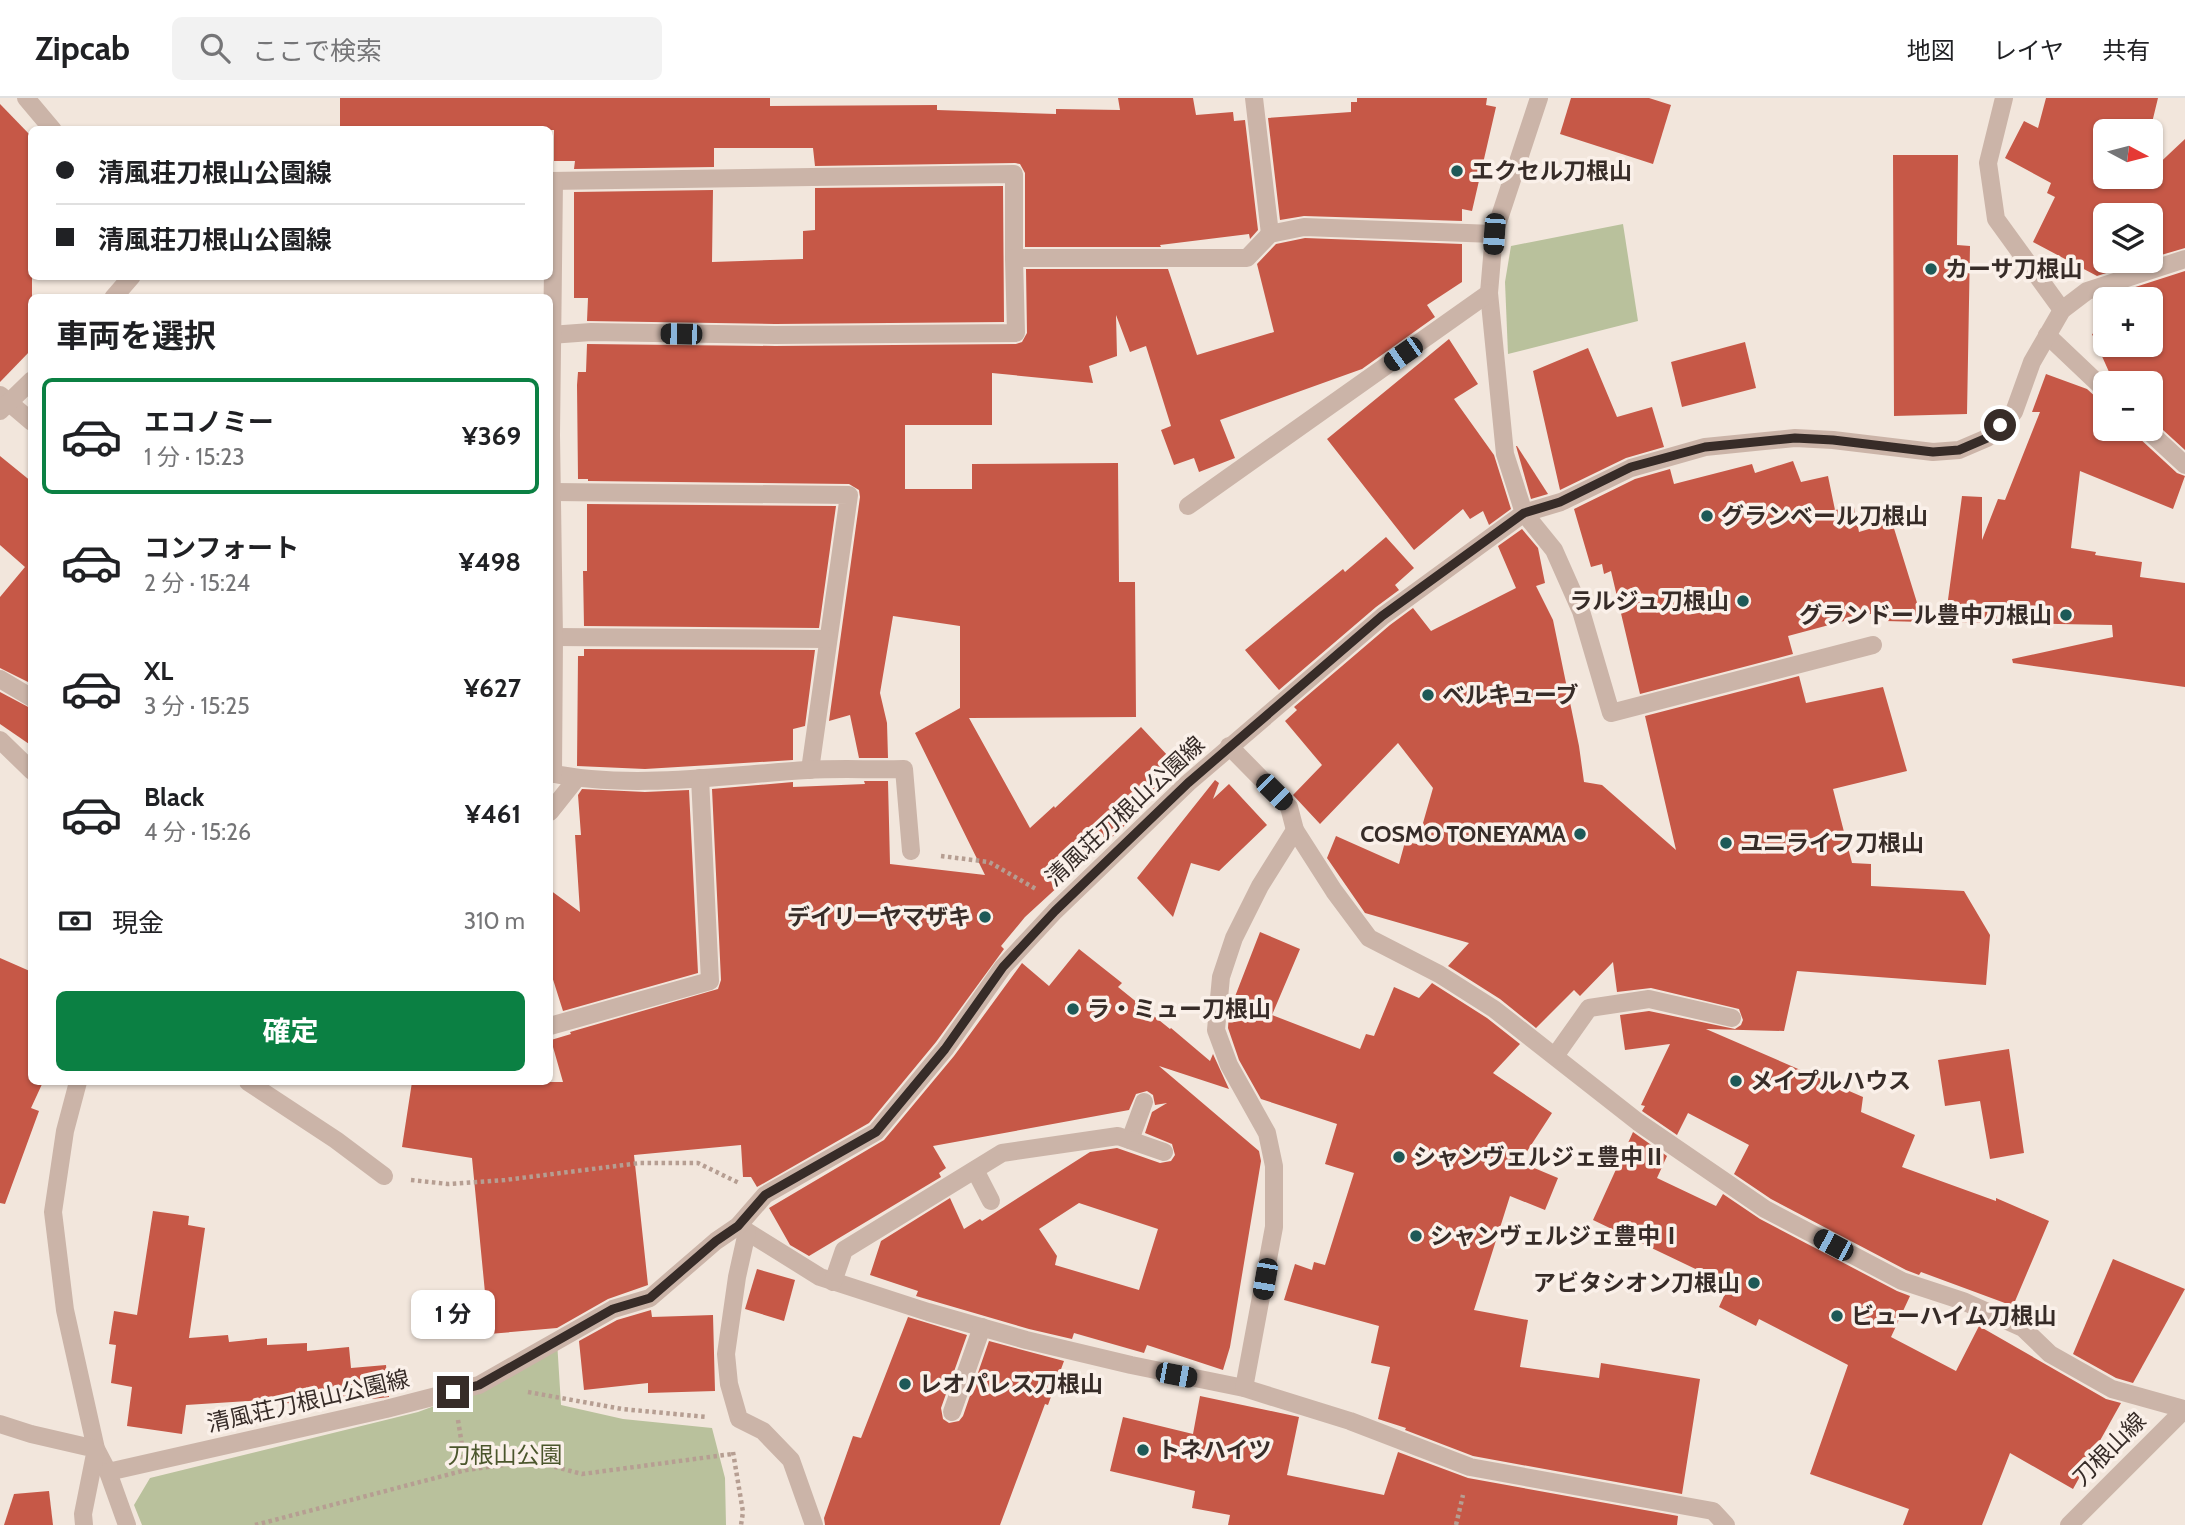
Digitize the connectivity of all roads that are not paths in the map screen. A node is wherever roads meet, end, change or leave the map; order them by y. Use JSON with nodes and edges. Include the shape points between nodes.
{"nodes":[{"id":1,"x":26,"y":98,"type":"edge"},
{"id":2,"x":1254,"y":98,"type":"edge"},
{"id":3,"x":1539,"y":98,"type":"edge"},
{"id":4,"x":2004,"y":98,"type":"edge"},
{"id":5,"x":50,"y":126,"type":"edge"},
{"id":6,"x":553,"y":181,"type":"edge"},
{"id":7,"x":1270,"y":234,"type":"junction"},
{"id":8,"x":1494,"y":234,"type":"junction"},
{"id":9,"x":1014,"y":258,"type":"junction"},
{"id":10,"x":2185,"y":259,"type":"edge"},
{"id":11,"x":129,"y":280,"type":"edge"},
{"id":12,"x":1489,"y":293,"type":"junction"},
{"id":13,"x":116,"y":294,"type":"edge"},
{"id":14,"x":2062,"y":310,"type":"junction"},
{"id":15,"x":553,"y":335,"type":"edge"},
{"id":16,"x":2047,"y":335,"type":"junction"},
{"id":17,"x":2093,"y":379,"type":"edge"},
{"id":18,"x":28,"y":383,"type":"edge"},
{"id":19,"x":3,"y":402,"type":"edge"},
{"id":20,"x":28,"y":419,"type":"edge"},
{"id":21,"x":2159,"y":441,"type":"edge"},
{"id":22,"x":2185,"y":465,"type":"edge"},
{"id":23,"x":553,"y":478,"type":"edge"},
{"id":24,"x":554,"y":492,"type":"junction"},
{"id":25,"x":1188,"y":506,"type":"dead end"},
{"id":26,"x":1524,"y":513,"type":"junction"},
{"id":27,"x":554,"y":638,"type":"junction"},
{"id":28,"x":828,"y":639,"type":"junction"},
{"id":29,"x":1873,"y":645,"type":"dead end"},
{"id":30,"x":0,"y":679,"type":"edge"},
{"id":31,"x":553,"y":683,"type":"edge"},
{"id":32,"x":28,"y":696,"type":"edge"},
{"id":33,"x":0,"y":740,"type":"edge"},
{"id":34,"x":1229,"y":746,"type":"junction"},
{"id":35,"x":28,"y":767,"type":"edge"},
{"id":36,"x":810,"y":770,"type":"junction"},
{"id":37,"x":553,"y":773,"type":"edge"},
{"id":38,"x":577,"y":778,"type":"junction"},
{"id":39,"x":701,"y":778,"type":"junction"},
{"id":40,"x":553,"y":807,"type":"edge"},
{"id":41,"x":1295,"y":830,"type":"junction"},
{"id":42,"x":911,"y":851,"type":"road end"},
{"id":43,"x":1732,"y":1018,"type":"dead end"},
{"id":44,"x":553,"y":1025,"type":"edge"},
{"id":45,"x":1555,"y":1056,"type":"junction"},
{"id":46,"x":77,"y":1085,"type":"edge"},
{"id":47,"x":253,"y":1085,"type":"edge"},
{"id":48,"x":1144,"y":1102,"type":"dead end"},
{"id":49,"x":1130,"y":1140,"type":"junction"},
{"id":50,"x":1164,"y":1152,"type":"dead end"},
{"id":51,"x":975,"y":1170,"type":"junction"},
{"id":52,"x":384,"y":1176,"type":"road end"},
{"id":53,"x":991,"y":1201,"type":"dead end"},
{"id":54,"x":742,"y":1229,"type":"junction"},
{"id":55,"x":833,"y":1282,"type":"junction"},
{"id":56,"x":982,"y":1327,"type":"junction"},
{"id":57,"x":1244,"y":1388,"type":"junction"},
{"id":58,"x":2185,"y":1409,"type":"edge"},
{"id":59,"x":952,"y":1412,"type":"dead end"},
{"id":60,"x":0,"y":1424,"type":"edge"},
{"id":61,"x":96,"y":1449,"type":"junction"},
{"id":62,"x":108,"y":1472,"type":"junction"},
{"id":63,"x":84,"y":1525,"type":"edge"},
{"id":64,"x":127,"y":1525,"type":"edge"},
{"id":65,"x":814,"y":1525,"type":"edge"},
{"id":66,"x":1726,"y":1525,"type":"edge"},
{"id":67,"x":2069,"y":1525,"type":"edge"}],
"edges":[{"from":1,"to":5,"type":"street"},
{"from":2,"to":7,"type":"street"},
{"from":3,"to":8,"type":"street"},
{"from":4,"to":14,"type":"street","via":[[1988,163],[1996,219]]},
{"from":6,"to":9,"type":"street","via":[[1014,174]]},
{"from":7,"to":8,"type":"street","via":[[1304,227]]},
{"from":7,"to":9,"type":"street","via":[[1247,258]]},
{"from":8,"to":12,"type":"street"},
{"from":9,"to":15,"type":"street","via":[[1016,333]]},
{"from":10,"to":14,"type":"street","name":"清風荘刀根山公園線","via":[[2087,291]]},
{"from":11,"to":13,"type":"street"},
{"from":12,"to":25,"type":"street"},
{"from":12,"to":26,"type":"street","via":[[1505,454]]},
{"from":14,"to":16,"type":"street","name":"清風荘刀根山公園線"},
{"from":16,"to":17,"type":"street"},
{"from":16,"to":26,"type":"street","name":"清風荘刀根山公園線","via":[[2014,412],[1987,438],[1959,450],[1933,452],[1795,438],[1705,447],[1631,467],[1560,502]]},
{"from":18,"to":19,"type":"street"},
{"from":19,"to":20,"type":"street"},
{"from":21,"to":22,"type":"street"},
{"from":23,"to":24,"type":"street"},
{"from":24,"to":27,"type":"street"},
{"from":24,"to":28,"type":"street","via":[[849,495]]},
{"from":26,"to":29,"type":"street","via":[[1554,550],[1581,611],[1611,713]]},
{"from":26,"to":34,"type":"street","name":"清風荘刀根山公園線","via":[[1382,616]]},
{"from":27,"to":28,"type":"street"},
{"from":27,"to":31,"type":"street"},
{"from":28,"to":36,"type":"street"},
{"from":30,"to":32,"type":"street"},
{"from":33,"to":35,"type":"street"},
{"from":34,"to":41,"type":"street","via":[[1289,807]]},
{"from":34,"to":54,"type":"street","name":"清風荘刀根山公園線","via":[[1055,911],[1003,967],[945,1049],[876,1132],[765,1195]]},
{"from":36,"to":39,"type":"street"},
{"from":36,"to":42,"type":"street","via":[[905,769]]},
{"from":37,"to":38,"type":"street"},
{"from":38,"to":39,"type":"street"},
{"from":38,"to":40,"type":"street"},
{"from":39,"to":44,"type":"street","via":[[710,981]]},
{"from":41,"to":45,"type":"street","via":[[1369,938],[1439,974]]},
{"from":41,"to":57,"type":"street","via":[[1234,938],[1221,977],[1216,1030],[1229,1065],[1267,1132],[1274,1166],[1274,1227]]},
{"from":43,"to":45,"type":"street","via":[[1649,999],[1589,1008]]},
{"from":45,"to":58,"type":"street","via":[[1638,1122],[1765,1209],[1902,1282],[1963,1301],[2023,1328],[2050,1354],[2112,1389]]},
{"from":46,"to":61,"type":"street","via":[[53,1212],[65,1310]]},
{"from":47,"to":52,"type":"street"},
{"from":48,"to":49,"type":"street"},
{"from":49,"to":50,"type":"street"},
{"from":49,"to":51,"type":"street","via":[[1118,1136],[1002,1153]]},
{"from":51,"to":53,"type":"street"},
{"from":51,"to":55,"type":"street","via":[[844,1250]]},
{"from":54,"to":55,"type":"street"},
{"from":54,"to":62,"type":"street","name":"清風荘刀根山公園線","via":[[716,1241],[650,1298],[613,1309],[479,1385]]},
{"from":54,"to":65,"type":"street","via":[[726,1354],[729,1384],[739,1419],[763,1431],[791,1460]]},
{"from":55,"to":56,"type":"street"},
{"from":56,"to":57,"type":"street","via":[[1131,1366]]},
{"from":56,"to":59,"type":"street"},
{"from":57,"to":66,"type":"street","via":[[1350,1421],[1470,1467],[1713,1511]]},
{"from":58,"to":67,"type":"street","name":"刀根山線"},
{"from":60,"to":61,"type":"street"},
{"from":61,"to":62,"type":"street"},
{"from":61,"to":63,"type":"street"},
{"from":62,"to":64,"type":"street"}]}
